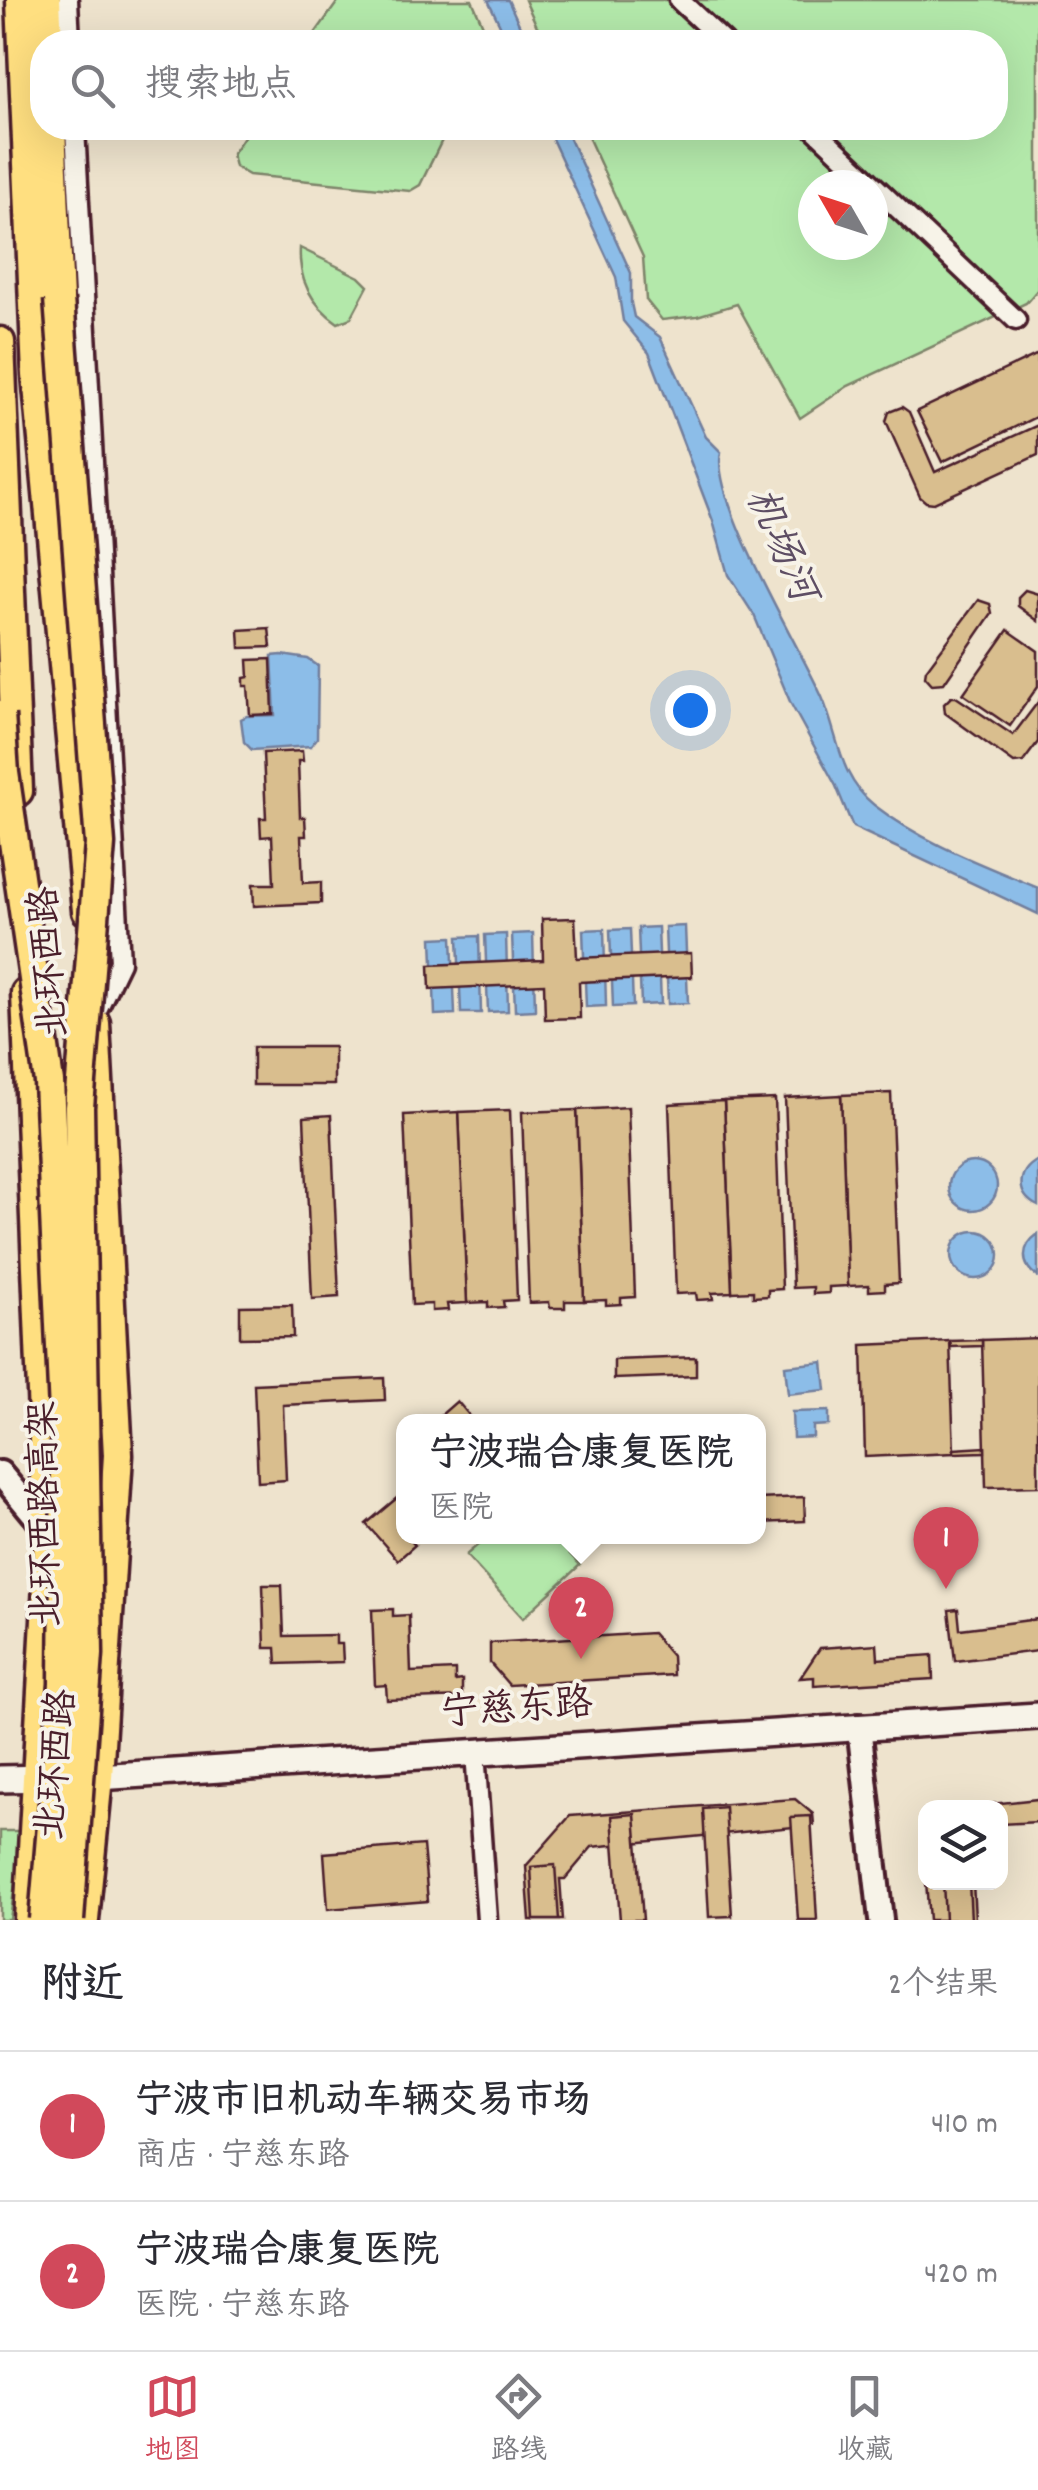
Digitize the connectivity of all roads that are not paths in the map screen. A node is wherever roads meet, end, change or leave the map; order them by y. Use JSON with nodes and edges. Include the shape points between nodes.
{"nodes":[{"id":1,"x":20,"y":0,"type":"edge"},
{"id":2,"x":46,"y":0,"type":"edge"},
{"id":3,"x":68,"y":0,"type":"edge"},
{"id":4,"x":679,"y":0,"type":"edge"},
{"id":5,"x":47,"y":30,"type":"edge"},
{"id":6,"x":69,"y":30,"type":"edge"},
{"id":7,"x":711,"y":30,"type":"edge"},
{"id":8,"x":52,"y":140,"type":"edge"},
{"id":9,"x":76,"y":140,"type":"edge"},
{"id":10,"x":826,"y":140,"type":"edge"},
{"id":11,"x":1016,"y":320,"type":"dead end"},
{"id":12,"x":0,"y":342,"type":"edge"},
{"id":13,"x":0,"y":715,"type":"edge"},
{"id":14,"x":94,"y":1014,"type":"junction"},
{"id":15,"x":0,"y":1473,"type":"edge"},
{"id":16,"x":48,"y":1530,"type":"junction"},
{"id":17,"x":1038,"y":1716,"type":"edge"},
{"id":18,"x":859,"y":1726,"type":"junction"},
{"id":19,"x":475,"y":1752,"type":"junction"},
{"id":20,"x":37,"y":1776,"type":"junction"},
{"id":21,"x":98,"y":1777,"type":"junction"},
{"id":22,"x":0,"y":1779,"type":"edge"},
{"id":23,"x":29,"y":1920,"type":"edge"},
{"id":24,"x":44,"y":1920,"type":"edge"},
{"id":25,"x":69,"y":1920,"type":"edge"},
{"id":26,"x":84,"y":1920,"type":"edge"},
{"id":27,"x":487,"y":1920,"type":"edge"},
{"id":28,"x":881,"y":1920,"type":"edge"}],
"edges":[{"from":1,"to":14,"type":"main road","name":"北环西路","via":[[36,375]]},
{"from":2,"to":5,"type":"main road"},
{"from":3,"to":6,"type":"street"},
{"from":4,"to":7,"type":"street"},
{"from":8,"to":25,"type":"main road","name":"北环西路高架","bridge":true,"via":[[100,844],[79,1106],[88,1654]]},
{"from":9,"to":14,"type":"street","via":[[120,962]]},
{"from":10,"to":11,"type":"street"},
{"from":12,"to":16,"type":"main road","name":"北环西路"},
{"from":13,"to":24,"type":"main road","name":"北环西路高架","bridge":true,"via":[[49,1082],[66,1457],[64,1684]]},
{"from":14,"to":21,"type":"main road","name":"北环西路","via":[[118,1455]]},
{"from":15,"to":16,"type":"street"},
{"from":16,"to":20,"type":"main road","name":"北环西路"},
{"from":17,"to":18,"type":"main road","name":"宁慈东路"},
{"from":18,"to":19,"type":"main road","name":"宁慈东路"},
{"from":18,"to":28,"type":"street"},
{"from":19,"to":21,"type":"main road","name":"宁慈东路"},
{"from":19,"to":27,"type":"street"},
{"from":20,"to":21,"type":"main road","name":"宁慈东路"},
{"from":20,"to":22,"type":"main road","name":"宁慈东路"},
{"from":20,"to":23,"type":"main road","name":"北环西路"},
{"from":21,"to":26,"type":"main road","name":"北环西路"}]}
